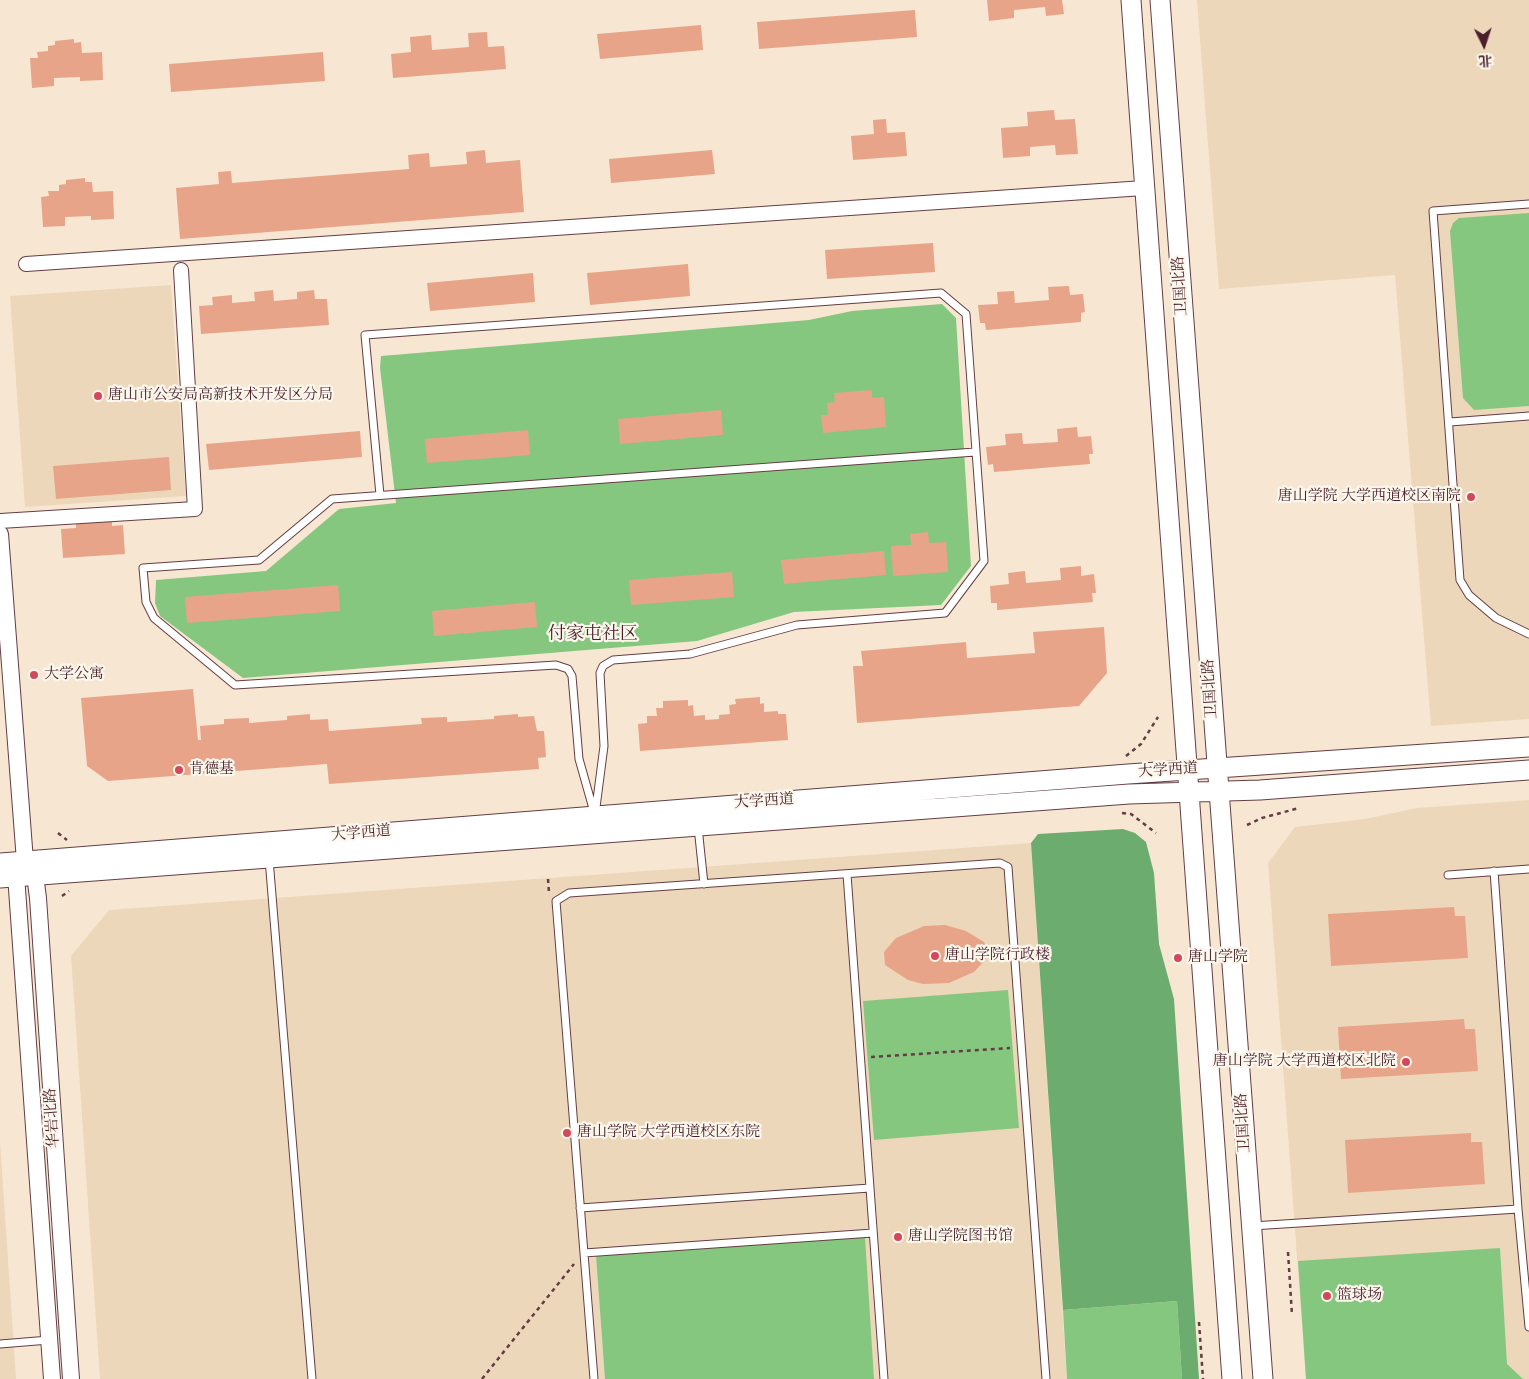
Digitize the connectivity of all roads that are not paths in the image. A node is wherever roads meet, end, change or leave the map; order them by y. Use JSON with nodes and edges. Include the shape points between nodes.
{"nodes":[{"id":1,"x":1131,"y":0,"type":"edge"},
{"id":2,"x":1160,"y":0,"type":"edge"},
{"id":3,"x":1144,"y":188,"type":"junction"},
{"id":4,"x":1529,"y":204,"type":"edge"},
{"id":5,"x":26,"y":264,"type":"dead end"},
{"id":6,"x":180,"y":270,"type":"dead end"},
{"id":7,"x":1529,"y":416,"type":"edge"},
{"id":8,"x":1450,"y":422,"type":"junction"},
{"id":9,"x":975,"y":452,"type":"junction"},
{"id":10,"x":380,"y":494,"type":"junction"},
{"id":11,"x":0,"y":521,"type":"edge"},
{"id":12,"x":0,"y":534,"type":"edge"},
{"id":13,"x":1529,"y":634,"type":"edge"},
{"id":14,"x":1529,"y":747,"type":"edge"},
{"id":15,"x":1217,"y":768,"type":"junction"},
{"id":16,"x":1187,"y":770,"type":"junction"},
{"id":17,"x":1529,"y":770,"type":"edge"},
{"id":18,"x":1218,"y":791,"type":"junction"},
{"id":19,"x":1187,"y":792,"type":"junction"},
{"id":20,"x":595,"y":815,"type":"junction"},
{"id":21,"x":698,"y":827,"type":"junction"},
{"id":22,"x":269,"y":859,"type":"junction"},
{"id":23,"x":0,"y":863,"type":"edge"},
{"id":24,"x":1529,"y":869,"type":"edge"},
{"id":25,"x":1494,"y":871,"type":"junction"},
{"id":26,"x":19,"y":872,"type":"edge"},
{"id":27,"x":846,"y":874,"type":"junction"},
{"id":28,"x":1448,"y":875,"type":"dead end"},
{"id":29,"x":704,"y":884,"type":"junction"},
{"id":30,"x":870,"y":1188,"type":"junction"},
{"id":31,"x":580,"y":1208,"type":"junction"},
{"id":32,"x":1518,"y":1209,"type":"junction"},
{"id":33,"x":1251,"y":1226,"type":"junction"},
{"id":34,"x":873,"y":1233,"type":"junction"},
{"id":35,"x":584,"y":1253,"type":"junction"},
{"id":36,"x":1529,"y":1327,"type":"edge"},
{"id":37,"x":50,"y":1340,"type":"junction"},
{"id":38,"x":0,"y":1344,"type":"edge"},
{"id":39,"x":52,"y":1379,"type":"edge"},
{"id":40,"x":71,"y":1379,"type":"edge"},
{"id":41,"x":312,"y":1379,"type":"edge"},
{"id":42,"x":594,"y":1379,"type":"edge"},
{"id":43,"x":884,"y":1379,"type":"edge"},
{"id":44,"x":1046,"y":1379,"type":"edge"},
{"id":45,"x":1232,"y":1379,"type":"edge"},
{"id":46,"x":1262,"y":1379,"type":"edge"}],
"edges":[{"from":1,"to":3,"type":"main road","name":"卫国北路"},
{"from":2,"to":15,"type":"main road","name":"卫国北路"},
{"from":3,"to":5,"type":"street"},
{"from":3,"to":16,"type":"main road","name":"卫国北路"},
{"from":4,"to":8,"type":"lane","via":[[1433,211]]},
{"from":6,"to":11,"type":"street","via":[[195,509]]},
{"from":7,"to":8,"type":"lane"},
{"from":8,"to":13,"type":"lane","via":[[1460,580],[1469,595],[1496,618]]},
{"from":9,"to":10,"type":"lane"},
{"from":9,"to":10,"type":"lane","via":[[966,314],[941,293],[921,294],[365,335]]},
{"from":9,"to":20,"type":"lane","via":[[984,561],[945,613],[797,625],[690,654],[613,660],[603,666],[600,673],[604,746]]},
{"from":10,"to":20,"type":"lane","via":[[332,499],[259,560],[143,568],[146,602],[154,618],[235,685],[556,665],[568,669],[572,676],[579,759]]},
{"from":12,"to":26,"type":"street","name":"华岩北路"},
{"from":14,"to":15,"type":"main road","name":"大学西道"},
{"from":15,"to":16,"type":"main road","name":"大学西道"},
{"from":15,"to":18,"type":"main road","name":"卫国北路"},
{"from":16,"to":19,"type":"main road","name":"卫国北路"},
{"from":16,"to":20,"type":"main road","name":"大学西道"},
{"from":17,"to":18,"type":"main road","name":"大学西道"},
{"from":18,"to":19,"type":"main road","name":"大学西道"},
{"from":18,"to":33,"type":"main road","name":"卫国北路"},
{"from":19,"to":21,"type":"main road","name":"大学西道"},
{"from":19,"to":45,"type":"main road","name":"卫国北路"},
{"from":20,"to":26,"type":"main road","name":"大学西道"},
{"from":21,"to":22,"type":"main road","name":"大学西道"},
{"from":21,"to":29,"type":"lane"},
{"from":22,"to":26,"type":"main road","name":"大学西道"},
{"from":22,"to":41,"type":"lane"},
{"from":23,"to":26,"type":"main road","name":"大学西道"},
{"from":24,"to":25,"type":"lane"},
{"from":25,"to":28,"type":"lane"},
{"from":25,"to":32,"type":"lane"},
{"from":26,"to":37,"type":"street","name":"华岩北路"},
{"from":26,"to":40,"type":"street","name":"华岩北路"},
{"from":27,"to":29,"type":"lane"},
{"from":27,"to":30,"type":"lane"},
{"from":27,"to":44,"type":"lane","via":[[1000,864],[1008,867]]},
{"from":29,"to":31,"type":"lane","via":[[569,892],[556,902]]},
{"from":30,"to":31,"type":"lane"},
{"from":30,"to":34,"type":"lane"},
{"from":31,"to":35,"type":"lane"},
{"from":32,"to":33,"type":"lane"},
{"from":32,"to":36,"type":"lane"},
{"from":33,"to":46,"type":"main road","name":"卫国北路"},
{"from":34,"to":35,"type":"lane"},
{"from":34,"to":43,"type":"lane"},
{"from":35,"to":42,"type":"lane"},
{"from":37,"to":38,"type":"lane"},
{"from":37,"to":39,"type":"street","name":"华岩北路"}]}
